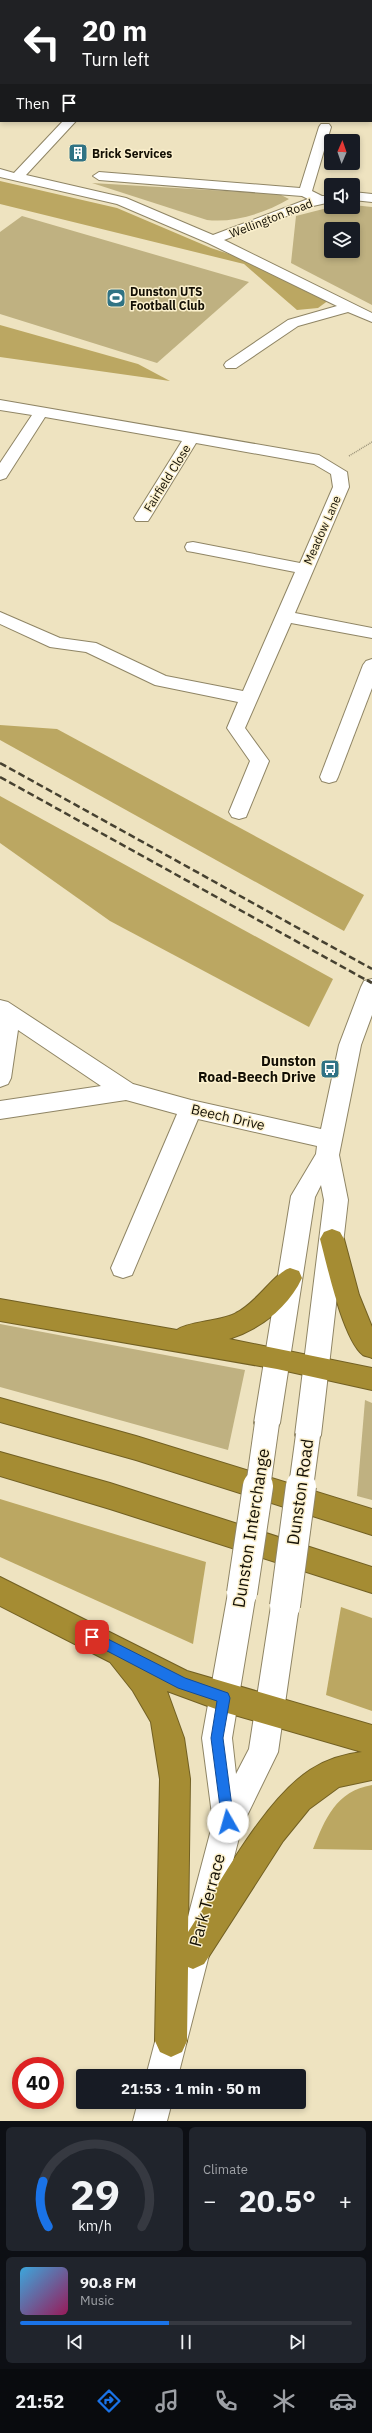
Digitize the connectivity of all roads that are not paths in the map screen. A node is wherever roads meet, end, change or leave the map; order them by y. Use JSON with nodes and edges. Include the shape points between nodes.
{"nodes":[{"id":1,"x":69,"y":122,"type":"edge"},
{"id":2,"x":325,"y":126,"type":"dead end"},
{"id":3,"x":0,"y":173,"type":"edge"},
{"id":4,"x":18,"y":176,"type":"junction"},
{"id":5,"x":99,"y":176,"type":"dead end"},
{"id":6,"x":305,"y":192,"type":"junction"},
{"id":7,"x":360,"y":197,"type":"edge"},
{"id":8,"x":372,"y":198,"type":"edge"},
{"id":9,"x":324,"y":199,"type":"edge"},
{"id":10,"x":324,"y":199,"type":"edge"},
{"id":11,"x":213,"y":240,"type":"junction"},
{"id":12,"x":350,"y":306,"type":"junction"},
{"id":13,"x":372,"y":318,"type":"edge"},
{"id":14,"x":231,"y":365,"type":"dead end"},
{"id":15,"x":0,"y":405,"type":"edge"},
{"id":16,"x":40,"y":412,"type":"junction"},
{"id":17,"x":192,"y":438,"type":"junction"},
{"id":18,"x":0,"y":475,"type":"edge"},
{"id":19,"x":142,"y":518,"type":"dead end"},
{"id":20,"x":193,"y":547,"type":"dead end"},
{"id":21,"x":305,"y":569,"type":"junction"},
{"id":22,"x":284,"y":616,"type":"junction"},
{"id":23,"x":0,"y":617,"type":"edge"},
{"id":24,"x":372,"y":633,"type":"edge"},
{"id":25,"x":372,"y":665,"type":"edge"},
{"id":26,"x":248,"y":698,"type":"junction"},
{"id":27,"x":329,"y":777,"type":"dead end"},
{"id":28,"x":239,"y":812,"type":"dead end"},
{"id":29,"x":372,"y":987,"type":"edge"},
{"id":30,"x":4,"y":1012,"type":"edge"},
{"id":31,"x":0,"y":1078,"type":"edge"},
{"id":32,"x":126,"y":1090,"type":"junction"},
{"id":33,"x":191,"y":1109,"type":"junction"},
{"id":34,"x":0,"y":1110,"type":"edge"},
{"id":35,"x":329,"y":1148,"type":"junction"},
{"id":36,"x":332,"y":1239,"type":"junction"},
{"id":37,"x":123,"y":1268,"type":"dead end"},
{"id":38,"x":290,"y":1278,"type":"junction"},
{"id":39,"x":0,"y":1310,"type":"edge"},
{"id":40,"x":162,"y":1338,"type":"junction"},
{"id":41,"x":372,"y":1347,"type":"edge"},
{"id":42,"x":277,"y":1358,"type":"junction"},
{"id":43,"x":318,"y":1367,"type":"junction"},
{"id":44,"x":372,"y":1379,"type":"edge"},
{"id":45,"x":0,"y":1410,"type":"edge"},
{"id":46,"x":0,"y":1464,"type":"edge"},
{"id":47,"x":372,"y":1522,"type":"edge"},
{"id":48,"x":372,"y":1580,"type":"edge"},
{"id":49,"x":0,"y":1591,"type":"edge"},
{"id":50,"x":118,"y":1650,"type":"junction"},
{"id":51,"x":224,"y":1698,"type":"junction"},
{"id":52,"x":269,"y":1710,"type":"junction"},
{"id":53,"x":372,"y":1740,"type":"edge"},
{"id":54,"x":372,"y":1765,"type":"edge"},
{"id":55,"x":228,"y":1822,"type":"junction"},
{"id":56,"x":193,"y":1953,"type":"junction"},
{"id":57,"x":171,"y":2041,"type":"junction"},
{"id":58,"x":164,"y":2069,"type":"edge"},
{"id":59,"x":153,"y":2109,"type":"edge"},
{"id":60,"x":150,"y":2121,"type":"edge"}],
"edges":[{"from":1,"to":4,"type":"street"},
{"from":2,"to":6,"type":"street"},
{"from":3,"to":4,"type":"street"},
{"from":4,"to":11,"type":"street","via":[[121,201]]},
{"from":5,"to":6,"type":"street"},
{"from":6,"to":9,"type":"street"},
{"from":7,"to":8,"type":"street"},
{"from":10,"to":11,"type":"street","name":"Wellington Road"},
{"from":11,"to":12,"type":"street"},
{"from":12,"to":13,"type":"street"},
{"from":12,"to":14,"type":"street","via":[[293,323]]},
{"from":15,"to":16,"type":"street","name":"Meadow Lane"},
{"from":16,"to":17,"type":"street","name":"Meadow Lane"},
{"from":16,"to":18,"type":"street"},
{"from":17,"to":19,"type":"street","name":"Fairfield Close"},
{"from":17,"to":21,"type":"street","name":"Meadow Lane","via":[[319,460],[339,472],[341,487]]},
{"from":20,"to":21,"type":"street"},
{"from":21,"to":22,"type":"street","name":"Meadow Lane"},
{"from":22,"to":24,"type":"street"},
{"from":22,"to":26,"type":"street","name":"Meadow Lane"},
{"from":23,"to":26,"type":"street","via":[[56,644],[90,647],[161,681]]},
{"from":25,"to":27,"type":"street"},
{"from":26,"to":28,"type":"street","name":"Meadow Lane","via":[[236,728],[260,761]]},
{"from":29,"to":35,"type":"street","name":"Dunston Road","via":[[350,1045]]},
{"from":30,"to":31,"type":"street","name":"Beech Drive"},
{"from":30,"to":32,"type":"street","name":"Beech Drive"},
{"from":32,"to":33,"type":"street","name":"Beech Drive"},
{"from":32,"to":34,"type":"street","name":"Beech Drive"},
{"from":33,"to":35,"type":"street","name":"Beech Drive"},
{"from":33,"to":37,"type":"street"},
{"from":35,"to":36,"type":"street","name":"Dunston Road","via":[[336,1200]]},
{"from":35,"to":38,"type":"street","name":"Dunston Road","via":[[303,1196]]},
{"from":36,"to":41,"type":"highway","via":[[354,1313]]},
{"from":36,"to":43,"type":"street","name":"Dunston Road"},
{"from":38,"to":40,"type":"highway","via":[[268,1306],[243,1324],[212,1333]]},
{"from":38,"to":42,"type":"street","name":"Dunston Road"},
{"from":39,"to":40,"type":"highway"},
{"from":40,"to":42,"type":"highway"},
{"from":42,"to":43,"type":"highway"},
{"from":42,"to":51,"type":"street","name":"Dunston Interchange","bridge":true},
{"from":43,"to":44,"type":"highway"},
{"from":43,"to":52,"type":"street","name":"Dunston Road","bridge":true},
{"from":45,"to":47,"type":"highway","via":[[136,1448]]},
{"from":46,"to":48,"type":"highway","via":[[110,1496]]},
{"from":49,"to":50,"type":"highway"},
{"from":50,"to":51,"type":"highway","via":[[182,1684]]},
{"from":50,"to":57,"type":"highway","via":[[154,1695],[163,1711],[173,1752],[175,1779]]},
{"from":51,"to":52,"type":"highway"},
{"from":51,"to":55,"type":"street","name":"Park Terrace","via":[[217,1738]]},
{"from":52,"to":53,"type":"highway"},
{"from":52,"to":55,"type":"street","name":"Dunston Road","via":[[263,1752]]},
{"from":54,"to":56,"type":"highway","via":[[338,1772],[320,1780],[303,1795],[284,1815]]},
{"from":55,"to":56,"type":"street","name":"Park Terrace"},
{"from":56,"to":57,"type":"street","name":"Park Terrace"},
{"from":57,"to":58,"type":"street","name":"Park Terrace"},
{"from":59,"to":60,"type":"street"}]}
